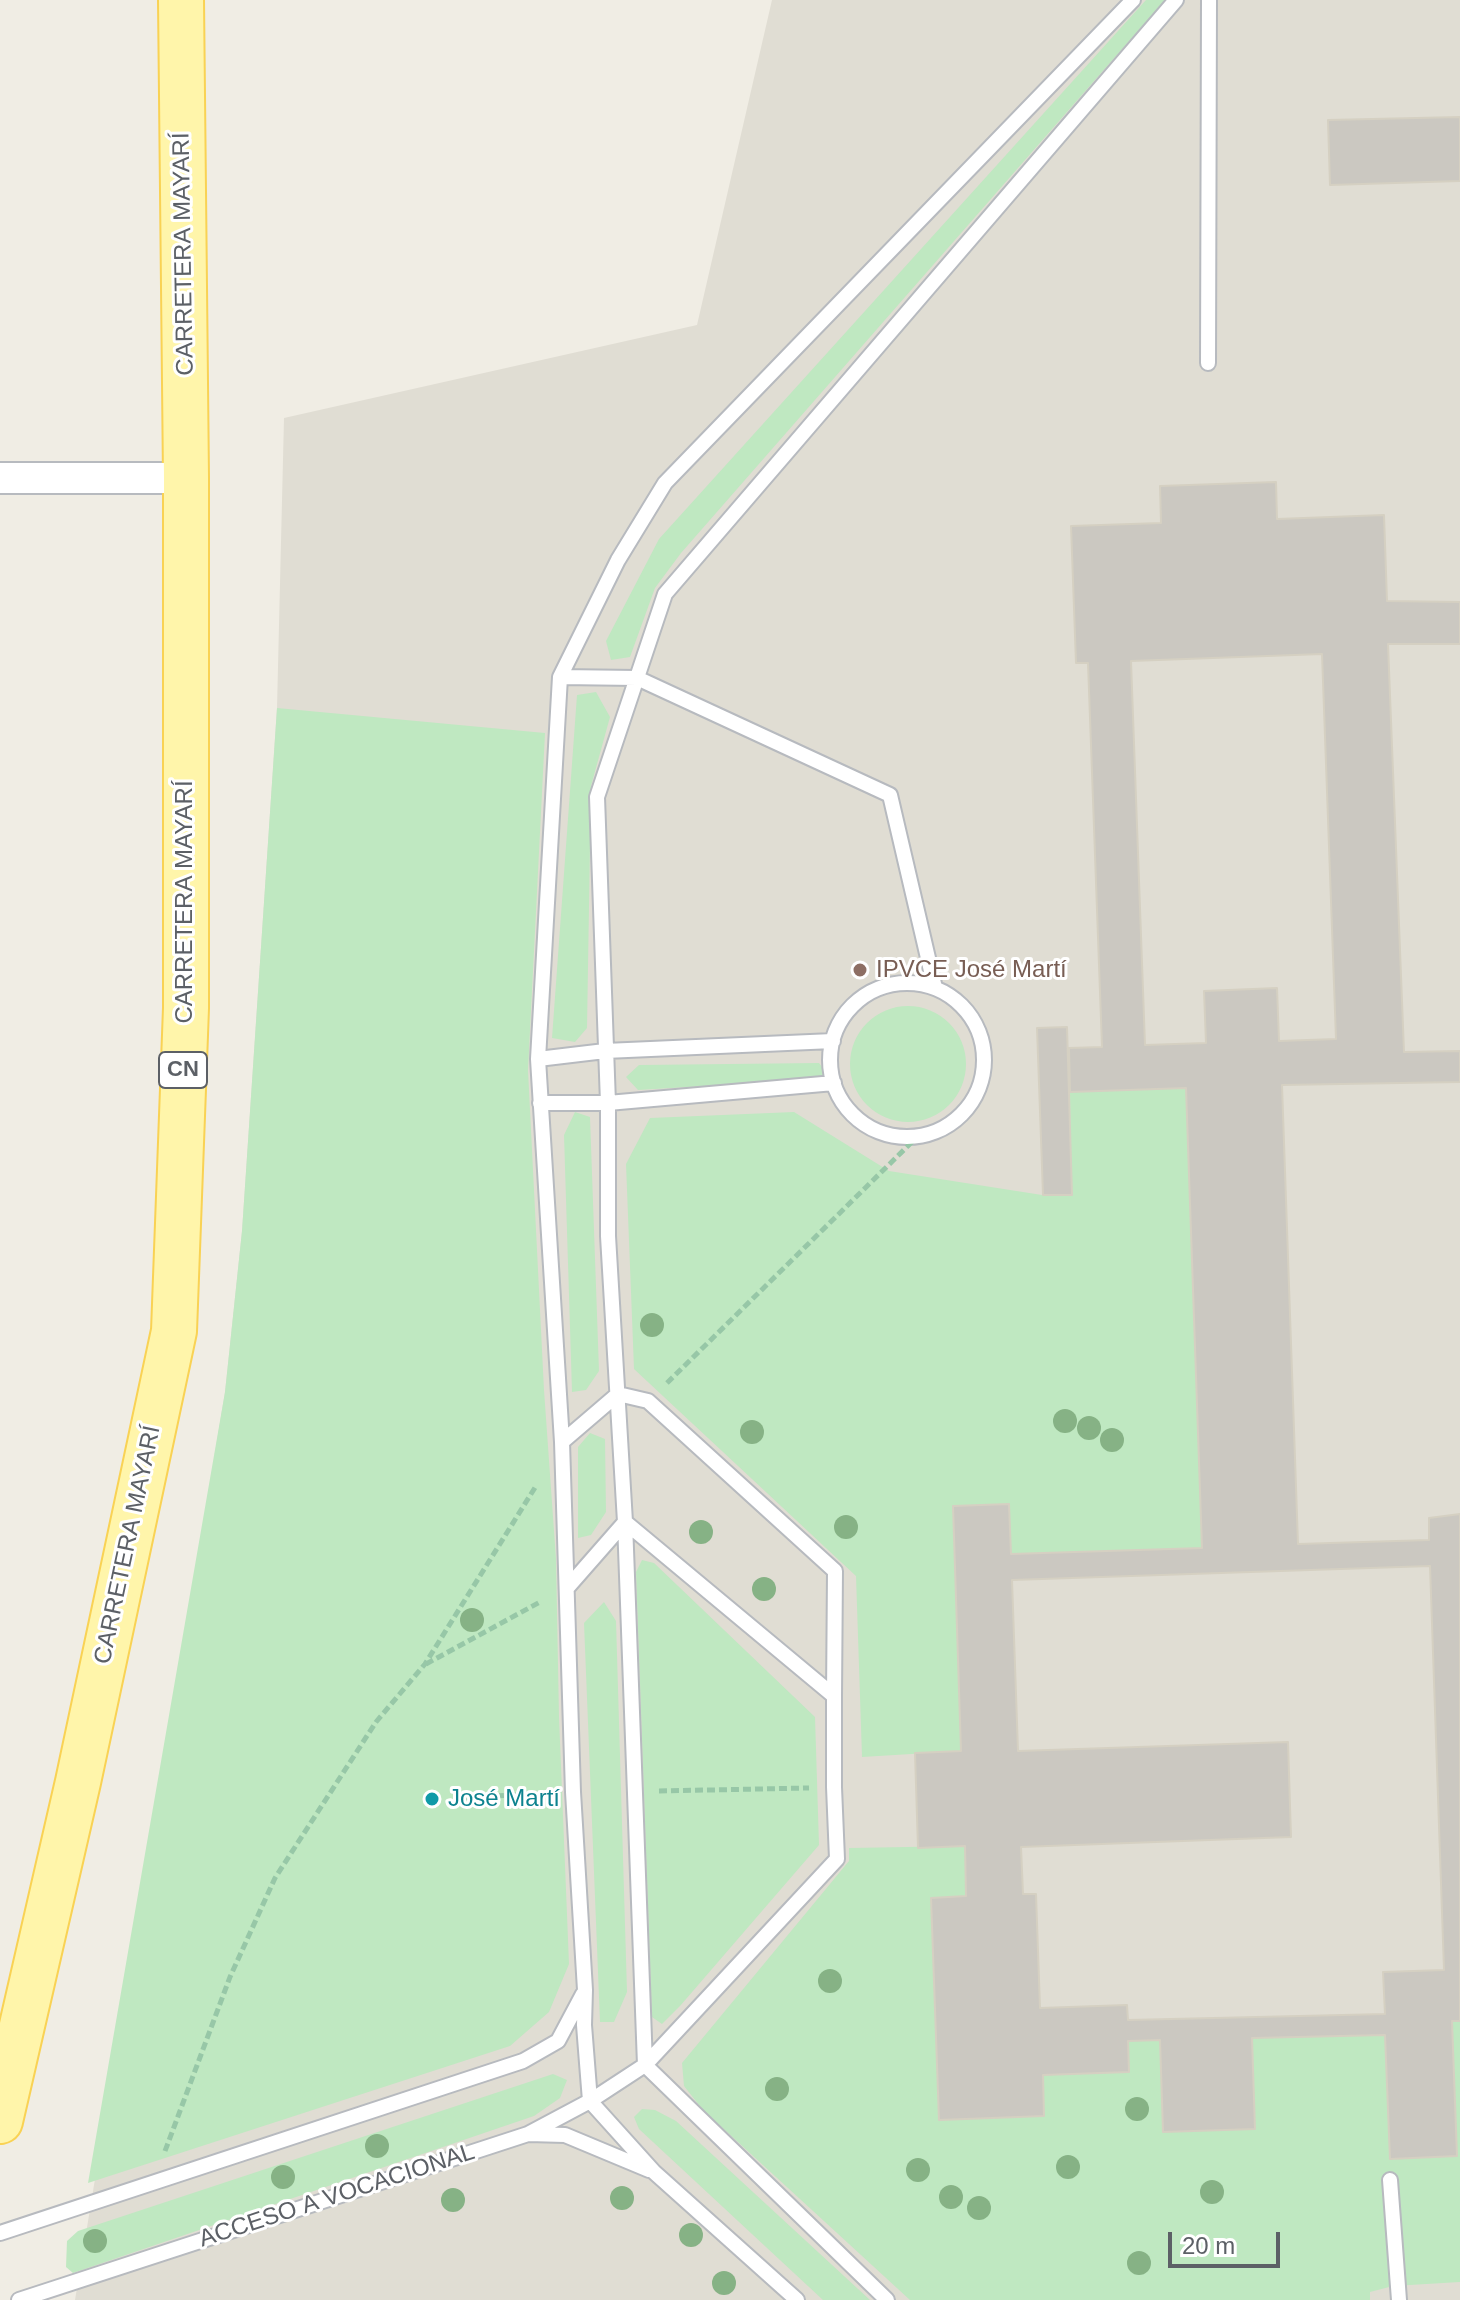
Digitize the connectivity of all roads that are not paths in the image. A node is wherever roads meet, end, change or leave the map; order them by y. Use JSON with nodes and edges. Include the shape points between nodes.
{"nodes":[{"id":1,"x":181,"y":0,"type":"edge"},
{"id":2,"x":1133,"y":0,"type":"edge"},
{"id":3,"x":1176,"y":0,"type":"edge"},
{"id":4,"x":1209,"y":0,"type":"edge"},
{"id":5,"x":1208,"y":363,"type":"dead end"},
{"id":6,"x":0,"y":478,"type":"edge"},
{"id":7,"x":186,"y":478,"type":"junction"},
{"id":8,"x":560,"y":677,"type":"junction"},
{"id":9,"x":637,"y":678,"type":"junction"},
{"id":10,"x":935,"y":988,"type":"junction"},
{"id":11,"x":833,"y":1041,"type":"junction"},
{"id":12,"x":605,"y":1051,"type":"junction"},
{"id":13,"x":538,"y":1059,"type":"junction"},
{"id":14,"x":834,"y":1083,"type":"junction"},
{"id":15,"x":540,"y":1103,"type":"junction"},
{"id":16,"x":608,"y":1103,"type":"junction"},
{"id":17,"x":618,"y":1394,"type":"junction"},
{"id":18,"x":562,"y":1442,"type":"junction"},
{"id":19,"x":625,"y":1522,"type":"junction"},
{"id":20,"x":568,"y":1587,"type":"junction"},
{"id":21,"x":834,"y":1696,"type":"junction"},
{"id":22,"x":585,"y":1990,"type":"junction"},
{"id":23,"x":645,"y":2065,"type":"junction"},
{"id":24,"x":590,"y":2101,"type":"junction"},
{"id":25,"x":0,"y":2121,"type":"edge"},
{"id":26,"x":528,"y":2134,"type":"junction"},
{"id":27,"x":654,"y":2172,"type":"junction"},
{"id":28,"x":1390,"y":2180,"type":"dead end"},
{"id":29,"x":0,"y":2233,"type":"edge"},
{"id":30,"x":19,"y":2300,"type":"edge"},
{"id":31,"x":797,"y":2300,"type":"edge"},
{"id":32,"x":887,"y":2300,"type":"edge"},
{"id":33,"x":1399,"y":2300,"type":"edge"}],
"edges":[{"from":1,"to":7,"type":"main road","name":"CARRETERA MAYARÍ","number":"CN"},
{"from":2,"to":8,"type":"lane","via":[[665,483],[618,560]]},
{"from":3,"to":9,"type":"lane","via":[[665,594]]},
{"from":4,"to":5,"type":"lane"},
{"from":6,"to":7,"type":"street"},
{"from":7,"to":25,"type":"main road","name":"CARRETERA MAYARÍ","number":"CN","via":[[186,1008],[174,1331]]},
{"from":8,"to":9,"type":"lane"},
{"from":8,"to":13,"type":"lane"},
{"from":9,"to":10,"type":"lane","via":[[890,795]]},
{"from":9,"to":12,"type":"lane","via":[[597,797]]},
{"from":10,"to":11,"type":"lane","via":[[909,983],[876,990],[851,1008]]},
{"from":10,"to":14,"type":"lane","via":[[963,1007],[982,1043],[984,1068],[978,1090],[959,1119],[938,1131],[897,1137],[873,1130],[846,1107]]},
{"from":11,"to":12,"type":"lane"},
{"from":11,"to":14,"type":"lane"},
{"from":12,"to":13,"type":"lane"},
{"from":12,"to":16,"type":"lane"},
{"from":13,"to":15,"type":"lane"},
{"from":14,"to":16,"type":"lane"},
{"from":15,"to":16,"type":"lane"},
{"from":15,"to":18,"type":"lane"},
{"from":16,"to":17,"type":"lane","via":[[608,1236]]},
{"from":17,"to":18,"type":"lane"},
{"from":17,"to":19,"type":"lane"},
{"from":17,"to":21,"type":"lane","via":[[648,1401],[835,1571]]},
{"from":18,"to":20,"type":"lane"},
{"from":19,"to":20,"type":"lane"},
{"from":19,"to":21,"type":"lane"},
{"from":19,"to":23,"type":"lane"},
{"from":20,"to":22,"type":"lane"},
{"from":21,"to":23,"type":"lane","via":[[837,1859]]},
{"from":22,"to":24,"type":"lane"},
{"from":22,"to":29,"type":"lane","via":[[558,2041],[523,2061]]},
{"from":23,"to":24,"type":"lane"},
{"from":23,"to":32,"type":"lane"},
{"from":24,"to":26,"type":"lane"},
{"from":24,"to":27,"type":"lane"},
{"from":26,"to":27,"type":"lane","name":"ACCESO A VOCACIONAL","via":[[565,2135]]},
{"from":26,"to":30,"type":"lane","name":"ACCESO A VOCACIONAL"},
{"from":27,"to":31,"type":"lane"},
{"from":28,"to":33,"type":"lane"}]}
